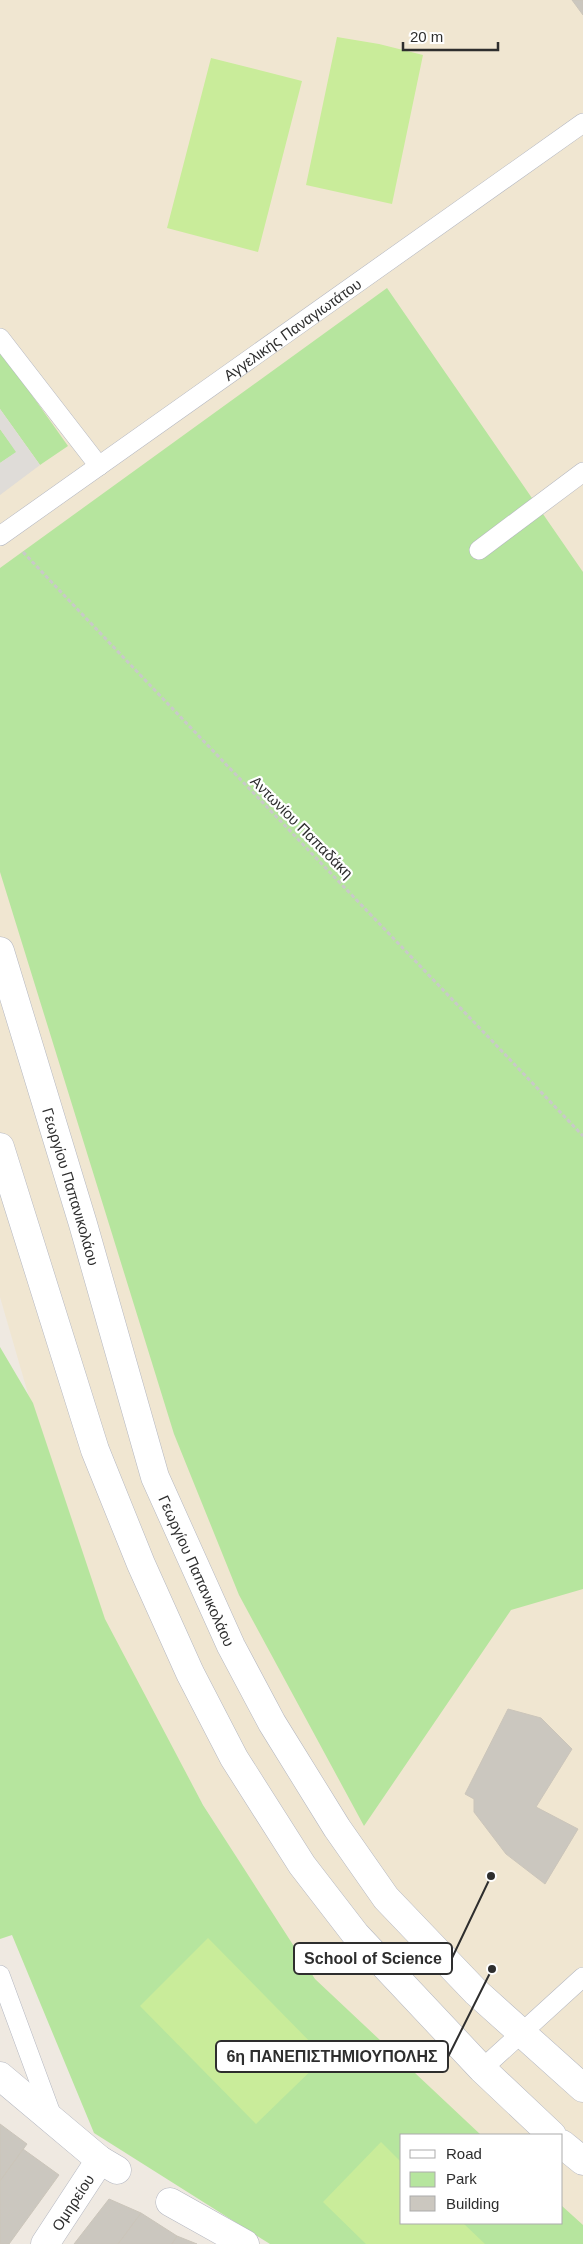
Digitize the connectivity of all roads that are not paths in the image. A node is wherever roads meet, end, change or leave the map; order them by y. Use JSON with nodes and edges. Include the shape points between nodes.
{"nodes":[{"id":1,"x":583,"y":123,"type":"edge"},
{"id":2,"x":0,"y":338,"type":"edge"},
{"id":3,"x":99,"y":466,"type":"junction"},
{"id":4,"x":583,"y":472,"type":"edge"},
{"id":5,"x":3,"y":534,"type":"edge"},
{"id":6,"x":479,"y":550,"type":"dead end"},
{"id":7,"x":0,"y":950,"type":"edge"},
{"id":8,"x":0,"y":1147,"type":"edge"},
{"id":9,"x":0,"y":1975,"type":"edge"},
{"id":10,"x":583,"y":1977,"type":"edge"},
{"id":11,"x":521,"y":2035,"type":"junction"},
{"id":12,"x":482,"y":2069,"type":"junction"},
{"id":13,"x":0,"y":2076,"type":"edge"},
{"id":14,"x":583,"y":2088,"type":"edge"},
{"id":15,"x":53,"y":2119,"type":"junction"},
{"id":16,"x":551,"y":2134,"type":"edge"},
{"id":17,"x":563,"y":2145,"type":"edge"},
{"id":18,"x":583,"y":2161,"type":"edge"},
{"id":19,"x":170,"y":2202,"type":"dead end"},
{"id":20,"x":45,"y":2244,"type":"edge"},
{"id":21,"x":244,"y":2244,"type":"edge"}],
"edges":[{"from":1,"to":3,"type":"lane","name":"Αγγελικής Παναγιωτάτου"},
{"from":2,"to":3,"type":"lane"},
{"from":3,"to":5,"type":"lane","name":"Αγγελικής Παναγιωτάτου"},
{"from":4,"to":6,"type":"lane"},
{"from":7,"to":11,"type":"street","name":"Γεωργίου Παπανικολάου","via":[[156,1477],[231,1646],[272,1723],[386,1898]]},
{"from":8,"to":12,"type":"street","via":[[95,1450],[182,1655],[234,1758],[302,1865],[356,1935]]},
{"from":9,"to":15,"type":"lane"},
{"from":10,"to":11,"type":"lane"},
{"from":11,"to":12,"type":"lane"},
{"from":11,"to":14,"type":"street","name":"Γεωργίου Παπανικολάου"},
{"from":12,"to":16,"type":"street"},
{"from":13,"to":15,"type":"street"},
{"from":15,"to":20,"type":"street","name":"Ομηρείου","via":[[108,2165]]},
{"from":17,"to":18,"type":"street"},
{"from":19,"to":21,"type":"street"}]}
